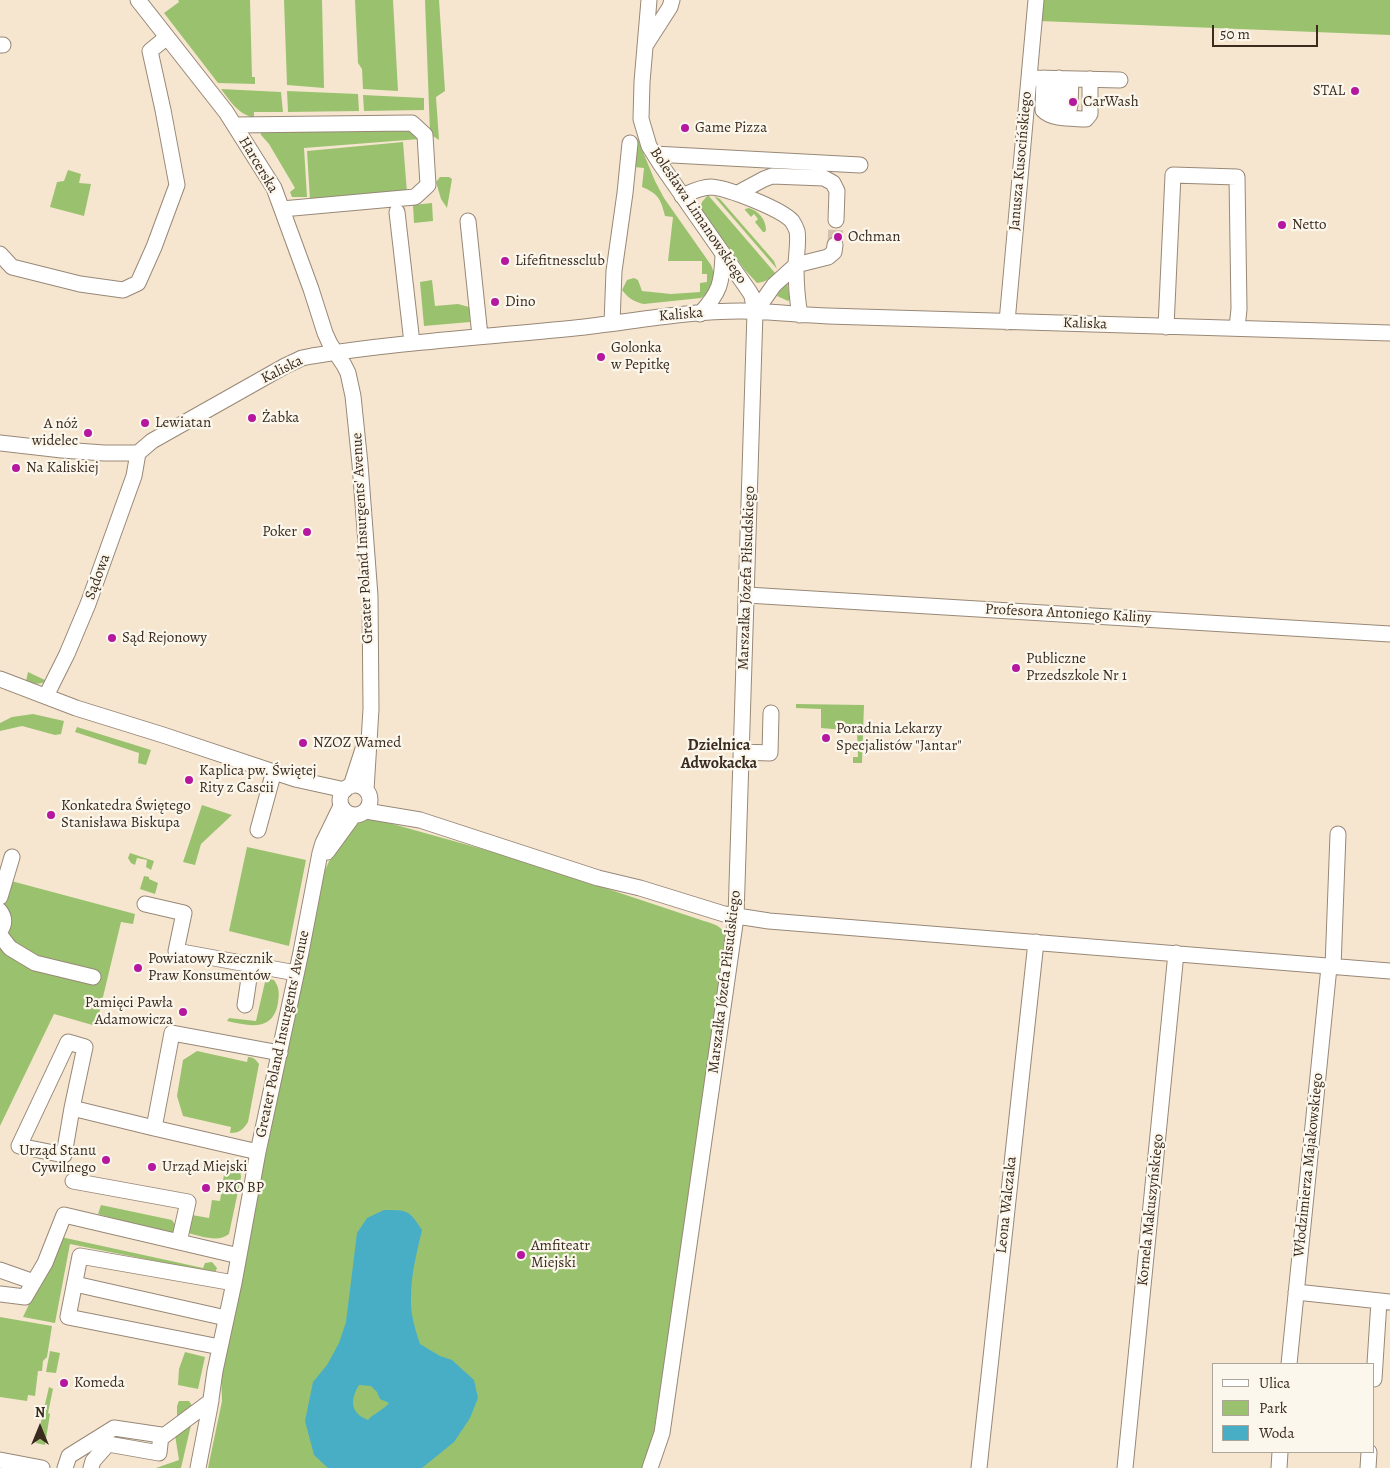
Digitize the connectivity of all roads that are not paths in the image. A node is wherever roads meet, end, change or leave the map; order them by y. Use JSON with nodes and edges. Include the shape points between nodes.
{"nodes":[{"id":1,"x":138,"y":0,"type":"edge"},
{"id":2,"x":649,"y":0,"type":"edge"},
{"id":3,"x":672,"y":0,"type":"edge"},
{"id":4,"x":1036,"y":0,"type":"edge"},
{"id":5,"x":167,"y":37,"type":"junction"},
{"id":6,"x":645,"y":48,"type":"junction"},
{"id":7,"x":1036,"y":78,"type":"junction"},
{"id":8,"x":1075,"y":79,"type":"junction"},
{"id":9,"x":1120,"y":80,"type":"dead end"},
{"id":10,"x":1062,"y":117,"type":"junction"},
{"id":11,"x":235,"y":126,"type":"junction"},
{"id":12,"x":630,"y":143,"type":"dead end"},
{"id":13,"x":654,"y":154,"type":"junction"},
{"id":14,"x":860,"y":165,"type":"dead end"},
{"id":15,"x":738,"y":194,"type":"junction"},
{"id":16,"x":682,"y":196,"type":"junction"},
{"id":17,"x":282,"y":209,"type":"junction"},
{"id":18,"x":397,"y":212,"type":"dead end"},
{"id":19,"x":836,"y":220,"type":"tunnel mouth"},
{"id":20,"x":468,"y":221,"type":"dead end"},
{"id":21,"x":836,"y":245,"type":"dead end"},
{"id":22,"x":0,"y":254,"type":"edge"},
{"id":23,"x":723,"y":255,"type":"junction"},
{"id":24,"x":796,"y":265,"type":"junction"},
{"id":25,"x":754,"y":312,"type":"junction"},
{"id":26,"x":700,"y":314,"type":"junction"},
{"id":27,"x":800,"y":316,"type":"junction"},
{"id":28,"x":1007,"y":322,"type":"junction"},
{"id":29,"x":612,"y":323,"type":"junction"},
{"id":30,"x":1166,"y":327,"type":"junction"},
{"id":31,"x":1237,"y":328,"type":"junction"},
{"id":32,"x":1390,"y":334,"type":"edge"},
{"id":33,"x":480,"y":336,"type":"junction"},
{"id":34,"x":412,"y":343,"type":"junction"},
{"id":35,"x":336,"y":352,"type":"junction"},
{"id":36,"x":0,"y":443,"type":"edge"},
{"id":37,"x":138,"y":453,"type":"junction"},
{"id":38,"x":747,"y":596,"type":"junction"},
{"id":39,"x":1390,"y":634,"type":"edge"},
{"id":40,"x":0,"y":679,"type":"edge"},
{"id":41,"x":46,"y":696,"type":"junction"},
{"id":42,"x":771,"y":714,"type":"dead end"},
{"id":43,"x":370,"y":728,"type":"junction"},
{"id":44,"x":742,"y":752,"type":"junction"},
{"id":45,"x":274,"y":771,"type":"junction"},
{"id":46,"x":344,"y":796,"type":"junction"},
{"id":47,"x":364,"y":803,"type":"junction"},
{"id":48,"x":258,"y":830,"type":"dead end"},
{"id":49,"x":1338,"y":834,"type":"dead end"},
{"id":50,"x":12,"y":857,"type":"dead end"},
{"id":51,"x":319,"y":865,"type":"junction"},
{"id":52,"x":0,"y":897,"type":"edge"},
{"id":53,"x":145,"y":904,"type":"dead end"},
{"id":54,"x":0,"y":911,"type":"edge"},
{"id":55,"x":736,"y":916,"type":"junction"},
{"id":56,"x":0,"y":931,"type":"edge"},
{"id":57,"x":0,"y":935,"type":"edge"},
{"id":58,"x":1036,"y":942,"type":"junction"},
{"id":59,"x":1176,"y":953,"type":"junction"},
{"id":60,"x":251,"y":965,"type":"junction"},
{"id":61,"x":1331,"y":967,"type":"junction"},
{"id":62,"x":1390,"y":971,"type":"edge"},
{"id":63,"x":296,"y":973,"type":"junction"},
{"id":64,"x":93,"y":977,"type":"dead end"},
{"id":65,"x":245,"y":1005,"type":"dead end"},
{"id":66,"x":280,"y":1052,"type":"junction"},
{"id":67,"x":72,"y":1108,"type":"junction"},
{"id":68,"x":154,"y":1128,"type":"junction"},
{"id":69,"x":258,"y":1152,"type":"junction"},
{"id":70,"x":73,"y":1181,"type":"dead end"},
{"id":71,"x":180,"y":1242,"type":"junction"},
{"id":72,"x":239,"y":1256,"type":"junction"},
{"id":73,"x":0,"y":1270,"type":"edge"},
{"id":74,"x":34,"y":1282,"type":"junction"},
{"id":75,"x":75,"y":1284,"type":"junction"},
{"id":76,"x":234,"y":1284,"type":"junction"},
{"id":77,"x":1296,"y":1292,"type":"junction"},
{"id":78,"x":0,"y":1294,"type":"edge"},
{"id":79,"x":1384,"y":1301,"type":"edge"},
{"id":80,"x":226,"y":1318,"type":"junction"},
{"id":81,"x":220,"y":1346,"type":"junction"},
{"id":82,"x":1289,"y":1363,"type":"edge"},
{"id":83,"x":1375,"y":1371,"type":"edge"},
{"id":84,"x":211,"y":1401,"type":"junction"},
{"id":85,"x":161,"y":1438,"type":"junction"},
{"id":86,"x":1280,"y":1453,"type":"edge"},
{"id":87,"x":1369,"y":1453,"type":"edge"},
{"id":88,"x":0,"y":1460,"type":"edge"},
{"id":89,"x":42,"y":1468,"type":"edge"},
{"id":90,"x":65,"y":1468,"type":"edge"},
{"id":91,"x":91,"y":1468,"type":"edge"},
{"id":92,"x":198,"y":1468,"type":"edge"},
{"id":93,"x":650,"y":1468,"type":"edge"},
{"id":94,"x":979,"y":1468,"type":"edge"},
{"id":95,"x":1125,"y":1468,"type":"edge"},
{"id":96,"x":1279,"y":1468,"type":"edge"},
{"id":97,"x":1368,"y":1468,"type":"edge"}],
"edges":[{"from":1,"to":5,"type":"street","name":"Harcerska"},
{"from":2,"to":6,"type":"street","name":"Bolesława Limanowskiego"},
{"from":3,"to":6,"type":"street"},
{"from":4,"to":7,"type":"street","name":"Janusza Kusocińskiego"},
{"from":5,"to":11,"type":"street","name":"Harcerska"},
{"from":5,"to":22,"type":"street","via":[[150,51],[177,185],[138,283],[123,290],[80,284],[12,267]]},
{"from":6,"to":13,"type":"street","name":"Bolesława Limanowskiego","via":[[642,119]]},
{"from":7,"to":8,"type":"street"},
{"from":7,"to":10,"type":"street","via":[[1043,110]]},
{"from":7,"to":28,"type":"street","name":"Janusza Kusocińskiego"},
{"from":8,"to":9,"type":"street"},
{"from":8,"to":10,"type":"street","via":[[1055,114]]},
{"from":8,"to":10,"type":"street","via":[[1081,104],[1079,113]]},
{"from":11,"to":17,"type":"street","name":"Harcerska","via":[[274,188]]},
{"from":11,"to":17,"type":"street","via":[[412,123],[425,135],[428,185],[415,197]]},
{"from":12,"to":29,"type":"street","via":[[614,271]]},
{"from":13,"to":14,"type":"street"},
{"from":13,"to":16,"type":"street","name":"Bolesława Limanowskiego"},
{"from":15,"to":16,"type":"street","via":[[710,187]]},
{"from":15,"to":19,"type":"street","via":[[772,176],[824,178],[833,183],[837,191]]},
{"from":15,"to":24,"type":"street","via":[[792,222],[797,232]]},
{"from":16,"to":23,"type":"street","name":"Bolesława Limanowskiego"},
{"from":17,"to":35,"type":"street","name":"Harcerska","via":[[325,334]]},
{"from":18,"to":34,"type":"street"},
{"from":20,"to":33,"type":"street"},
{"from":21,"to":24,"type":"street","via":[[828,257]]},
{"from":23,"to":25,"type":"street","name":"Bolesława Limanowskiego","via":[[752,296]]},
{"from":23,"to":26,"type":"street","via":[[719,289]]},
{"from":24,"to":25,"type":"street","via":[[774,285]]},
{"from":24,"to":27,"type":"street"},
{"from":25,"to":26,"type":"street","name":"Kaliska"},
{"from":25,"to":27,"type":"street","name":"Kaliska"},
{"from":25,"to":38,"type":"street","name":"Marszałka Józefa Piłsudskiego"},
{"from":26,"to":29,"type":"street","name":"Kaliska"},
{"from":27,"to":28,"type":"street","name":"Kaliska"},
{"from":28,"to":30,"type":"street","name":"Kaliska"},
{"from":29,"to":33,"type":"street","name":"Kaliska"},
{"from":30,"to":31,"type":"street","name":"Kaliska"},
{"from":30,"to":31,"type":"street","via":[[1173,176],[1191,176],[1237,177]]},
{"from":31,"to":32,"type":"street","name":"Kaliska"},
{"from":33,"to":34,"type":"street","name":"Kaliska"},
{"from":34,"to":35,"type":"street","name":"Kaliska"},
{"from":35,"to":37,"type":"street","name":"Kaliska","via":[[302,358],[285,366],[152,441]]},
{"from":35,"to":43,"type":"street","name":"Greater Poland Insurgents' Avenue","via":[[351,384],[360,464],[370,596]]},
{"from":36,"to":37,"type":"street","via":[[62,450]]},
{"from":37,"to":41,"type":"street","name":"Sądowa","via":[[134,476],[88,604]]},
{"from":38,"to":39,"type":"street","name":"Profesora Antoniego Kaliny"},
{"from":38,"to":44,"type":"street","name":"Marszałka Józefa Piłsudskiego"},
{"from":40,"to":41,"type":"street"},
{"from":41,"to":45,"type":"street"},
{"from":42,"to":44,"type":"street","via":[[770,753]]},
{"from":43,"to":46,"type":"street","name":"Greater Poland Insurgents' Avenue"},
{"from":43,"to":47,"type":"street","name":"Greater Poland Insurgents' Avenue"},
{"from":44,"to":55,"type":"street","name":"Marszałka Józefa Piłsudskiego"},
{"from":45,"to":46,"type":"street"},
{"from":45,"to":48,"type":"street"},
{"from":46,"to":47,"type":"street","via":[[347,812]]},
{"from":46,"to":47,"type":"street","via":[[359,786]]},
{"from":46,"to":51,"type":"street","name":"Greater Poland Insurgents' Avenue","via":[[323,843]]},
{"from":47,"to":51,"type":"street","name":"Greater Poland Insurgents' Avenue"},
{"from":47,"to":55,"type":"street","via":[[598,878]]},
{"from":49,"to":61,"type":"street","name":"Włodzimierza Majakowskiego"},
{"from":50,"to":52,"type":"street"},
{"from":51,"to":63,"type":"street","name":"Greater Poland Insurgents' Avenue"},
{"from":53,"to":60,"type":"street","via":[[184,913],[176,951]]},
{"from":54,"to":56,"type":"street","via":[[4,925]]},
{"from":55,"to":58,"type":"street"},
{"from":55,"to":93,"type":"street","name":"Marszałka Józefa Piłsudskiego","via":[[662,1432]]},
{"from":57,"to":64,"type":"street","via":[[10,948],[35,963]]},
{"from":58,"to":59,"type":"street"},
{"from":58,"to":94,"type":"street","name":"Leona Walczaka"},
{"from":59,"to":61,"type":"street"},
{"from":59,"to":95,"type":"street","name":"Kornela Makuszyńskiego"},
{"from":60,"to":63,"type":"street"},
{"from":60,"to":65,"type":"street"},
{"from":61,"to":62,"type":"street"},
{"from":61,"to":77,"type":"street","name":"Włodzimierza Majakowskiego"},
{"from":63,"to":66,"type":"street","name":"Greater Poland Insurgents' Avenue"},
{"from":66,"to":68,"type":"street","via":[[172,1033]]},
{"from":66,"to":69,"type":"street","name":"Greater Poland Insurgents' Avenue"},
{"from":67,"to":67,"type":"street","via":[[85,1047],[68,1042],[19,1146],[64,1155]]},
{"from":67,"to":68,"type":"street"},
{"from":68,"to":69,"type":"street"},
{"from":69,"to":72,"type":"street","name":"Greater Poland Insurgents' Avenue"},
{"from":70,"to":71,"type":"street","via":[[188,1202]]},
{"from":71,"to":72,"type":"street"},
{"from":71,"to":74,"type":"street","via":[[64,1215]]},
{"from":72,"to":76,"type":"street","name":"Greater Poland Insurgents' Avenue"},
{"from":73,"to":74,"type":"street"},
{"from":74,"to":78,"type":"street","via":[[26,1297]]},
{"from":75,"to":76,"type":"street","via":[[80,1256]]},
{"from":75,"to":80,"type":"street"},
{"from":75,"to":81,"type":"street","via":[[68,1317]]},
{"from":76,"to":80,"type":"street","name":"Greater Poland Insurgents' Avenue"},
{"from":77,"to":79,"type":"street"},
{"from":77,"to":82,"type":"street","name":"Włodzimierza Majakowskiego"},
{"from":79,"to":83,"type":"street"},
{"from":80,"to":81,"type":"street","name":"Greater Poland Insurgents' Avenue"},
{"from":81,"to":84,"type":"street","name":"Greater Poland Insurgents' Avenue"},
{"from":84,"to":85,"type":"street"},
{"from":84,"to":92,"type":"street","name":"Greater Poland Insurgents' Avenue"},
{"from":85,"to":90,"type":"street","via":[[161,1435],[114,1428],[69,1456]]},
{"from":85,"to":91,"type":"street","via":[[159,1453],[108,1444]]},
{"from":86,"to":96,"type":"street"},
{"from":87,"to":97,"type":"street"},
{"from":88,"to":89,"type":"street"}]}
